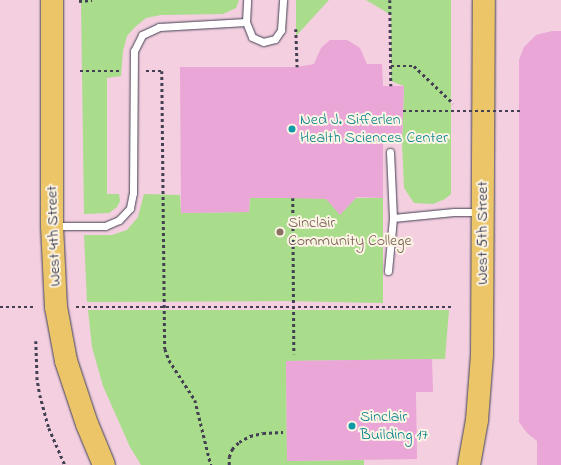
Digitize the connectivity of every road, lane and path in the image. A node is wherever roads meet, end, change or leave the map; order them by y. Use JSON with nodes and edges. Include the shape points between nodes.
{"nodes":[{"id":1,"x":52,"y":0,"type":"edge"},
{"id":2,"x":92,"y":0,"type":"edge"},
{"id":3,"x":247,"y":0,"type":"edge"},
{"id":4,"x":283,"y":0,"type":"edge"},
{"id":5,"x":390,"y":0,"type":"edge"},
{"id":6,"x":484,"y":0,"type":"edge"},
{"id":7,"x":79,"y":1,"type":"edge"},
{"id":8,"x":246,"y":22,"type":"junction"},
{"id":9,"x":296,"y":22,"type":"dead end"},
{"id":10,"x":391,"y":66,"type":"junction"},
{"id":11,"x":297,"y":67,"type":"dead end"},
{"id":12,"x":80,"y":71,"type":"dead end"},
{"id":13,"x":134,"y":71,"type":"junction"},
{"id":14,"x":391,"y":86,"type":"dead end"},
{"id":15,"x":453,"y":103,"type":"dead end"},
{"id":16,"x":403,"y":111,"type":"dead end"},
{"id":17,"x":520,"y":111,"type":"dead end"},
{"id":18,"x":390,"y":152,"type":"dead end"},
{"id":19,"x":293,"y":198,"type":"dead end"},
{"id":20,"x":483,"y":212,"type":"junction"},
{"id":21,"x":393,"y":218,"type":"junction"},
{"id":22,"x":52,"y":226,"type":"junction"},
{"id":23,"x":388,"y":271,"type":"dead end"},
{"id":24,"x":164,"y":306,"type":"junction"},
{"id":25,"x":0,"y":307,"type":"edge"},
{"id":26,"x":68,"y":307,"type":"dead end"},
{"id":27,"x":293,"y":307,"type":"junction"},
{"id":28,"x":453,"y":307,"type":"dead end"},
{"id":29,"x":41,"y":308,"type":"dead end"},
{"id":30,"x":36,"y":341,"type":"dead end"},
{"id":31,"x":294,"y":354,"type":"dead end"},
{"id":32,"x":283,"y":432,"type":"dead end"},
{"id":33,"x":65,"y":465,"type":"edge"},
{"id":34,"x":104,"y":465,"type":"edge"},
{"id":35,"x":211,"y":465,"type":"edge"},
{"id":36,"x":229,"y":465,"type":"edge"},
{"id":37,"x":469,"y":465,"type":"edge"}],
"edges":[{"from":1,"to":22,"type":"main road","name":"West 4th Street"},
{"from":2,"to":7,"type":"path"},
{"from":3,"to":8,"type":"lane"},
{"from":4,"to":8,"type":"lane","via":[[281,30],[275,39],[263,42],[252,37]]},
{"from":5,"to":10,"type":"path"},
{"from":6,"to":20,"type":"main road","name":"West 5th Street"},
{"from":8,"to":13,"type":"lane","via":[[159,27],[142,35],[134,51]]},
{"from":9,"to":11,"type":"path"},
{"from":10,"to":14,"type":"path"},
{"from":10,"to":15,"type":"path","via":[[414,66]]},
{"from":12,"to":13,"type":"path"},
{"from":13,"to":22,"type":"lane","via":[[133,193],[130,208],[119,220],[105,226]]},
{"from":13,"to":24,"type":"path","via":[[162,70]]},
{"from":16,"to":17,"type":"path","bridge":true},
{"from":18,"to":21,"type":"lane"},
{"from":19,"to":27,"type":"path"},
{"from":20,"to":21,"type":"lane"},
{"from":20,"to":37,"type":"main road","name":"West 5th Street","via":[[482,372]]},
{"from":21,"to":23,"type":"lane"},
{"from":22,"to":34,"type":"main road","name":"West 4th Street","via":[[56,307],[62,345],[87,424]]},
{"from":24,"to":26,"type":"path"},
{"from":24,"to":27,"type":"path"},
{"from":24,"to":35,"type":"path","via":[[165,349],[169,360],[195,400]]},
{"from":25,"to":29,"type":"path"},
{"from":27,"to":28,"type":"path"},
{"from":27,"to":31,"type":"path"},
{"from":30,"to":33,"type":"path","via":[[40,395]]},
{"from":32,"to":36,"type":"path","via":[[262,433],[240,442],[232,449]]}]}
